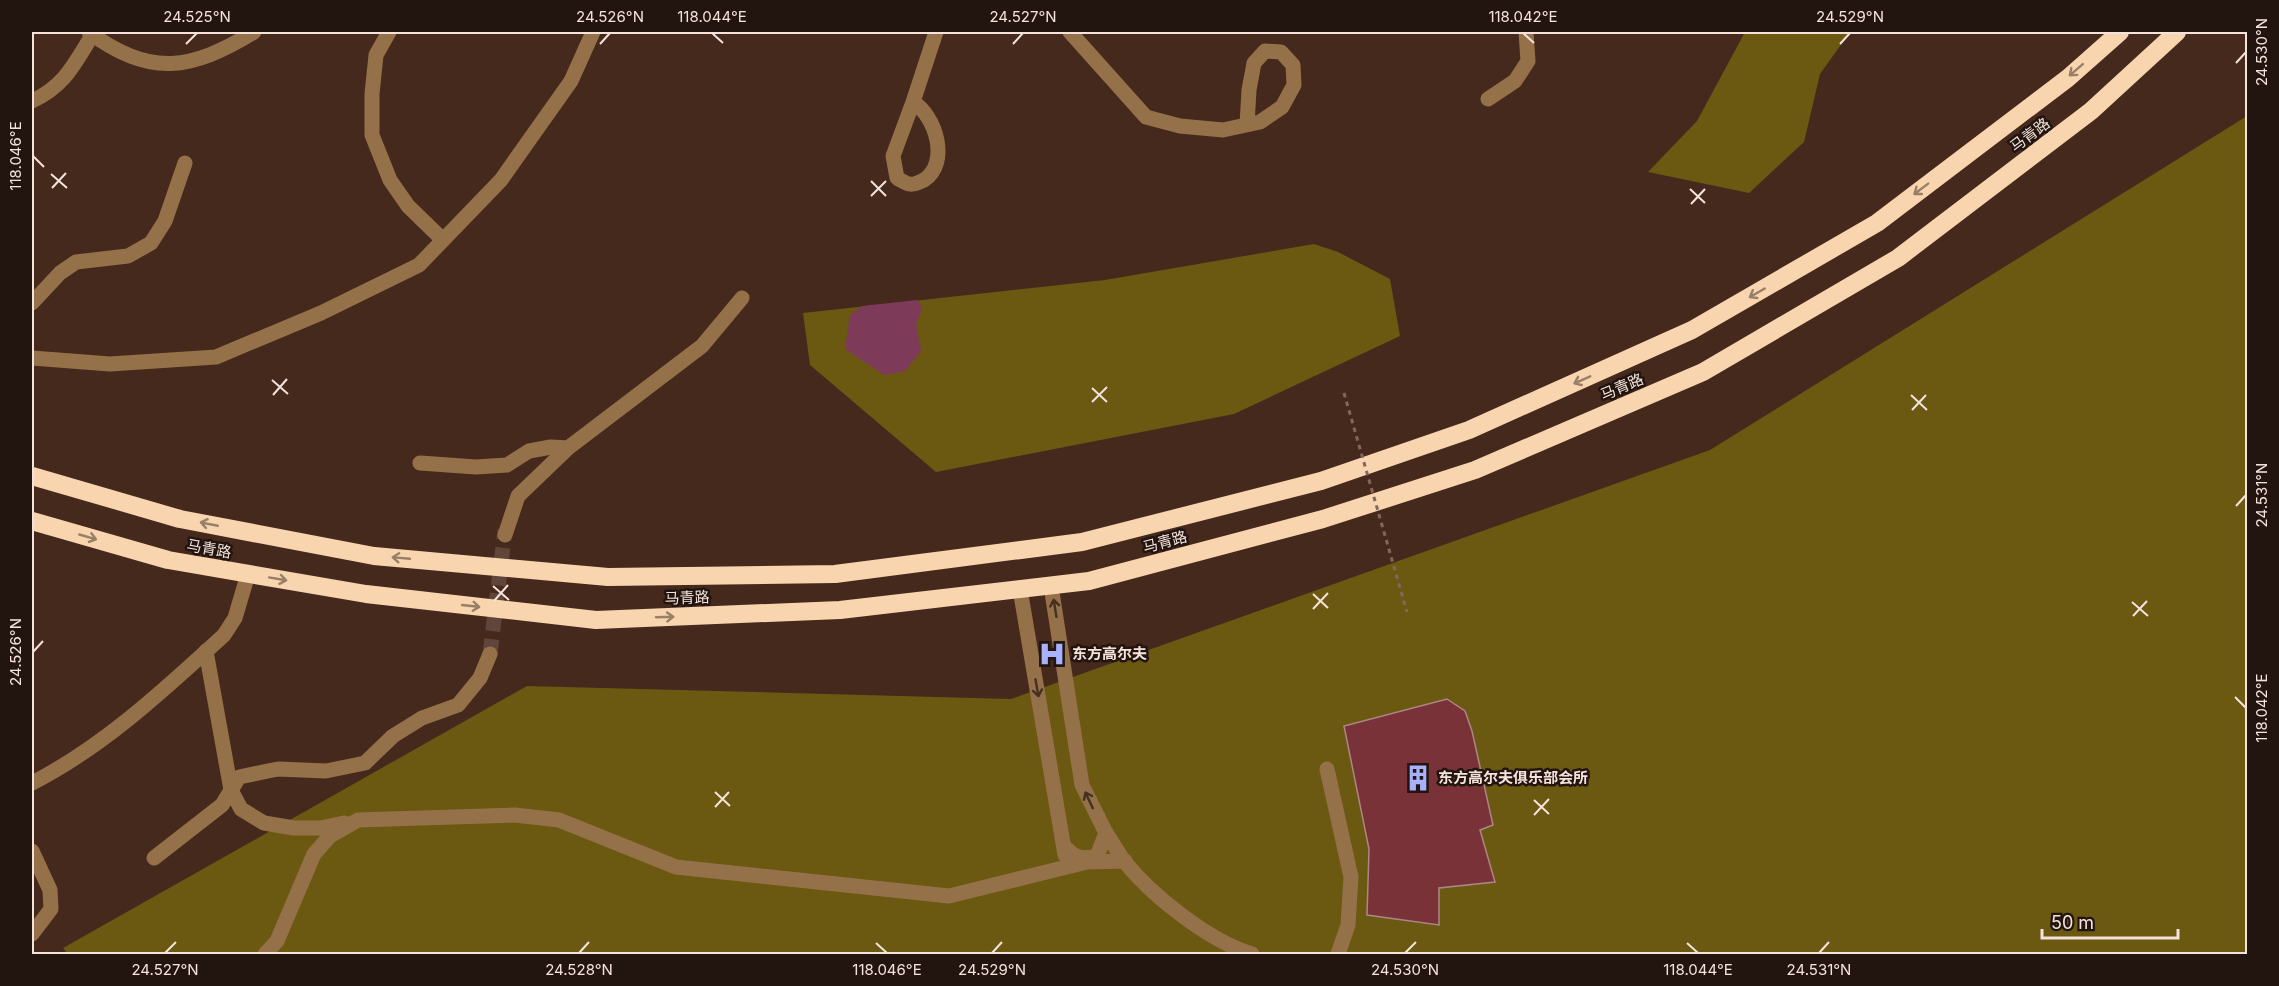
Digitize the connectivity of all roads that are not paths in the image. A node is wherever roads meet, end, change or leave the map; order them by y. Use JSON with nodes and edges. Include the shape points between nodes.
{"nodes":[{"id":1,"x":254,"y":32,"type":"edge"},
{"id":2,"x":389,"y":32,"type":"edge"},
{"id":3,"x":593,"y":32,"type":"edge"},
{"id":4,"x":936,"y":32,"type":"edge"},
{"id":5,"x":1070,"y":32,"type":"edge"},
{"id":6,"x":1526,"y":32,"type":"edge"},
{"id":7,"x":2120,"y":32,"type":"edge"},
{"id":8,"x":2177,"y":32,"type":"edge"},
{"id":9,"x":91,"y":33,"type":"edge"},
{"id":10,"x":1488,"y":99,"type":"dead end"},
{"id":11,"x":32,"y":101,"type":"edge"},
{"id":12,"x":913,"y":102,"type":"junction"},
{"id":13,"x":1247,"y":124,"type":"junction"},
{"id":14,"x":185,"y":163,"type":"dead end"},
{"id":15,"x":443,"y":240,"type":"junction"},
{"id":16,"x":742,"y":298,"type":"dead end"},
{"id":17,"x":32,"y":303,"type":"edge"},
{"id":18,"x":32,"y":358,"type":"edge"},
{"id":19,"x":568,"y":448,"type":"junction"},
{"id":20,"x":420,"y":463,"type":"dead end"},
{"id":21,"x":32,"y":476,"type":"edge"},
{"id":22,"x":32,"y":521,"type":"edge"},
{"id":23,"x":505,"y":535,"type":"tunnel mouth"},
{"id":24,"x":248,"y":574,"type":"junction"},
{"id":25,"x":1051,"y":586,"type":"junction"},
{"id":26,"x":1020,"y":589,"type":"junction"},
{"id":27,"x":206,"y":651,"type":"junction"},
{"id":28,"x":490,"y":654,"type":"tunnel mouth"},
{"id":29,"x":1326,"y":769,"type":"dead end"},
{"id":30,"x":32,"y":783,"type":"edge"},
{"id":31,"x":231,"y":790,"type":"junction"},
{"id":32,"x":358,"y":820,"type":"junction"},
{"id":33,"x":1106,"y":833,"type":"junction"},
{"id":34,"x":1064,"y":846,"type":"junction"},
{"id":35,"x":32,"y":851,"type":"edge"},
{"id":36,"x":154,"y":858,"type":"dead end"},
{"id":37,"x":1125,"y":861,"type":"junction"},
{"id":38,"x":1067,"y":866,"type":"junction"},
{"id":39,"x":32,"y":934,"type":"edge"},
{"id":40,"x":266,"y":954,"type":"edge"},
{"id":41,"x":1252,"y":954,"type":"edge"},
{"id":42,"x":1338,"y":954,"type":"edge"}],
"edges":[{"from":1,"to":9,"type":"street","via":[[218,52],[184,63],[149,64]]},
{"from":2,"to":15,"type":"street","via":[[376,55],[372,135],[390,180],[408,206]]},
{"from":3,"to":15,"type":"street","via":[[571,81],[501,180]]},
{"from":4,"to":12,"type":"street"},
{"from":5,"to":13,"type":"street","via":[[1146,117],[1180,126],[1224,130]]},
{"from":6,"to":10,"type":"street","via":[[1528,61],[1515,81]]},
{"from":7,"to":21,"type":"highway","name":"马青路","one_way":true,"via":[[2068,78],[1877,223],[1692,330],[1469,430],[1321,481],[1082,542],[835,574],[608,577],[374,556],[180,519]]},
{"from":8,"to":25,"type":"highway","name":"马青路","via":[[2091,111],[1898,258],[1703,372],[1475,470],[1323,519],[1089,581]]},
{"from":9,"to":11,"type":"street","via":[[67,76],[49,93]]},
{"from":12,"to":12,"type":"street","via":[[893,156],[897,178],[910,184],[932,174],[938,147],[928,116]]},
{"from":13,"to":13,"type":"street","via":[[1254,63],[1264,51],[1281,52],[1293,65],[1294,85],[1282,107],[1260,122]]},
{"from":14,"to":17,"type":"street","via":[[165,222],[151,243],[128,256],[76,262]]},
{"from":15,"to":18,"type":"street","via":[[419,265],[321,313],[216,357],[110,364]]},
{"from":16,"to":19,"type":"street","via":[[702,346]]},
{"from":19,"to":20,"type":"street","via":[[529,452],[507,465]]},
{"from":19,"to":23,"type":"street","via":[[518,496]]},
{"from":22,"to":24,"type":"highway","name":"马青路","one_way":true,"via":[[168,560]]},
{"from":24,"to":26,"type":"highway","name":"马青路","one_way":true,"via":[[366,594],[596,620],[840,610]]},
{"from":24,"to":27,"type":"street","via":[[235,618]]},
{"from":25,"to":26,"type":"highway","name":"马青路"},
{"from":33,"to":25,"type":"street","one_way":true,"via":[[1082,785]]},
{"from":26,"to":34,"type":"street","one_way":true},
{"from":27,"to":30,"type":"street","via":[[65,766]]},
{"from":27,"to":31,"type":"street"},
{"from":28,"to":31,"type":"street","via":[[480,678],[458,705],[422,718],[393,736],[365,762],[326,771],[278,769],[250,773],[239,777]]},
{"from":29,"to":42,"type":"street","via":[[1351,877],[1348,925]]},
{"from":31,"to":32,"type":"street","via":[[241,809],[264,823],[320,828]]},
{"from":31,"to":36,"type":"street","via":[[222,805]]},
{"from":32,"to":38,"type":"street","via":[[515,815],[559,820],[676,867],[949,896]]},
{"from":32,"to":40,"type":"street","via":[[330,836],[314,854],[277,941]]},
{"from":33,"to":34,"type":"street","via":[[1097,856],[1083,859]]},
{"from":33,"to":37,"type":"street"},
{"from":34,"to":38,"type":"street"},
{"from":35,"to":39,"type":"street","via":[[50,890],[51,909]]},
{"from":37,"to":38,"type":"street"},
{"from":37,"to":41,"type":"street","via":[[1190,922],[1235,949]]}]}
